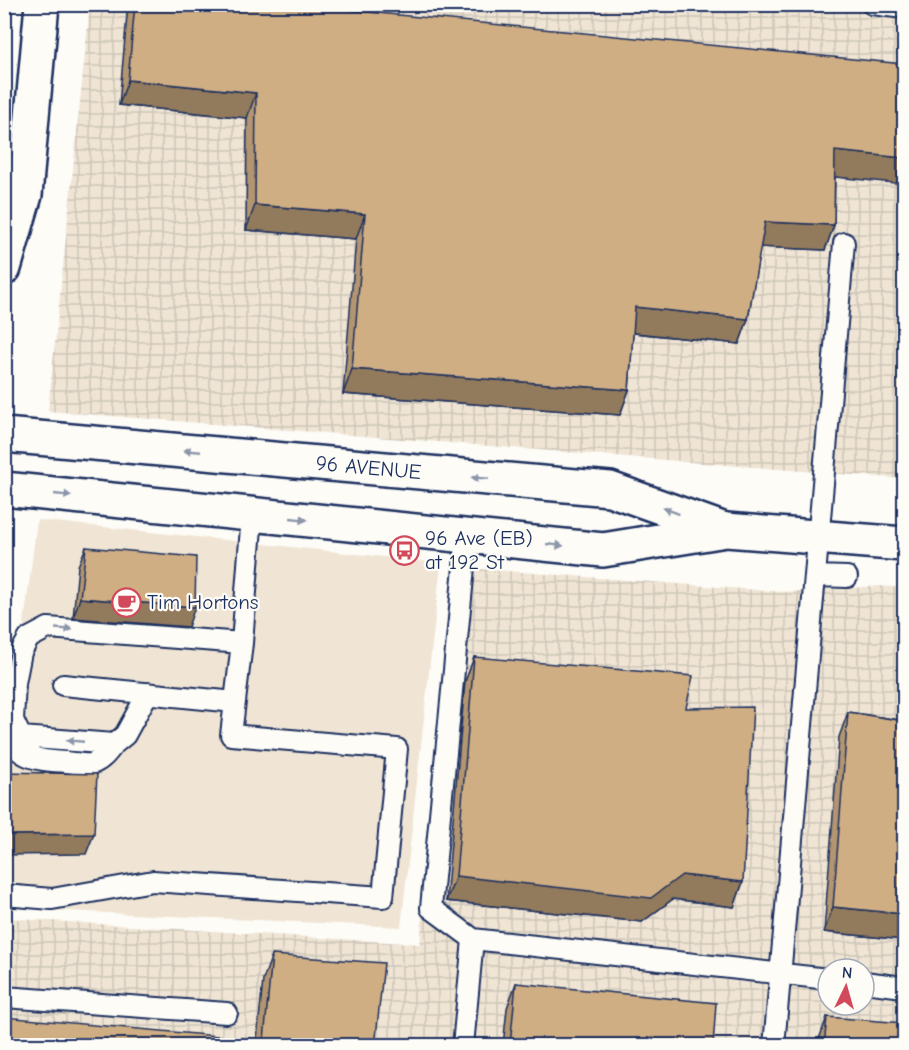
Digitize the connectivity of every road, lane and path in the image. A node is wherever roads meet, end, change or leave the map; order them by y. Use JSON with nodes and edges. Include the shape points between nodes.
{"nodes":[{"id":1,"x":42,"y":4,"type":"edge"},
{"id":2,"x":872,"y":4,"type":"edge"},
{"id":3,"x":904,"y":8,"type":"edge"},
{"id":4,"x":844,"y":243,"type":"dead end"},
{"id":5,"x":7,"y":247,"type":"edge"},
{"id":6,"x":4,"y":435,"type":"edge"},
{"id":7,"x":4,"y":489,"type":"edge"},
{"id":8,"x":252,"y":514,"type":"junction"},
{"id":9,"x":726,"y":530,"type":"junction"},
{"id":10,"x":467,"y":536,"type":"junction"},
{"id":11,"x":818,"y":536,"type":"junction"},
{"id":12,"x":904,"y":544,"type":"edge"},
{"id":13,"x":815,"y":576,"type":"junction"},
{"id":14,"x":847,"y":577,"type":"dead end"},
{"id":15,"x":242,"y":643,"type":"junction"},
{"id":16,"x":63,"y":685,"type":"dead end"},
{"id":17,"x":148,"y":693,"type":"junction"},
{"id":18,"x":235,"y":702,"type":"junction"},
{"id":19,"x":4,"y":896,"type":"edge"},
{"id":20,"x":473,"y":939,"type":"junction"},
{"id":21,"x":780,"y":974,"type":"junction"},
{"id":22,"x":816,"y":978,"type":"edge"},
{"id":23,"x":876,"y":984,"type":"edge"},
{"id":24,"x":904,"y":987,"type":"edge"},
{"id":25,"x":4,"y":997,"type":"edge"},
{"id":26,"x":228,"y":1013,"type":"dead end"},
{"id":27,"x":463,"y":1046,"type":"edge"},
{"id":28,"x":774,"y":1046,"type":"edge"}],
"edges":[{"from":1,"to":5,"type":"main road","via":[[25,195]]},
{"from":2,"to":3,"type":"lane"},
{"from":4,"to":11,"type":"lane"},
{"from":9,"to":6,"type":"main road","name":"96 AVENUE","one_way":true,"via":[[610,489]]},
{"from":7,"to":8,"type":"main road","name":"96 AVENUE","one_way":true},
{"from":8,"to":10,"type":"main road","name":"96 AVENUE","one_way":true},
{"from":8,"to":15,"type":"lane"},
{"from":10,"to":9,"type":"main road","name":"96 AVENUE","one_way":true,"via":[[603,550]]},
{"from":9,"to":11,"type":"main road","name":"96 AVENUE"},
{"from":10,"to":20,"type":"lane","via":[[431,908]]},
{"from":11,"to":12,"type":"main road","name":"96 AVENUE"},
{"from":11,"to":13,"type":"lane"},
{"from":13,"to":14,"type":"lane"},
{"from":13,"to":21,"type":"lane"},
{"from":17,"to":15,"type":"lane","one_way":true,"via":[[125,735],[114,744],[21,736],[13,720],[21,652],[28,638],[48,628]]},
{"from":15,"to":18,"type":"lane"},
{"from":16,"to":17,"type":"lane"},
{"from":17,"to":18,"type":"lane"},
{"from":18,"to":19,"type":"lane","via":[[231,735],[396,749],[383,897],[153,881],[52,899]]},
{"from":20,"to":21,"type":"lane"},
{"from":20,"to":27,"type":"lane"},
{"from":21,"to":22,"type":"lane"},
{"from":21,"to":28,"type":"lane"},
{"from":23,"to":24,"type":"lane"},
{"from":25,"to":26,"type":"lane"}]}
